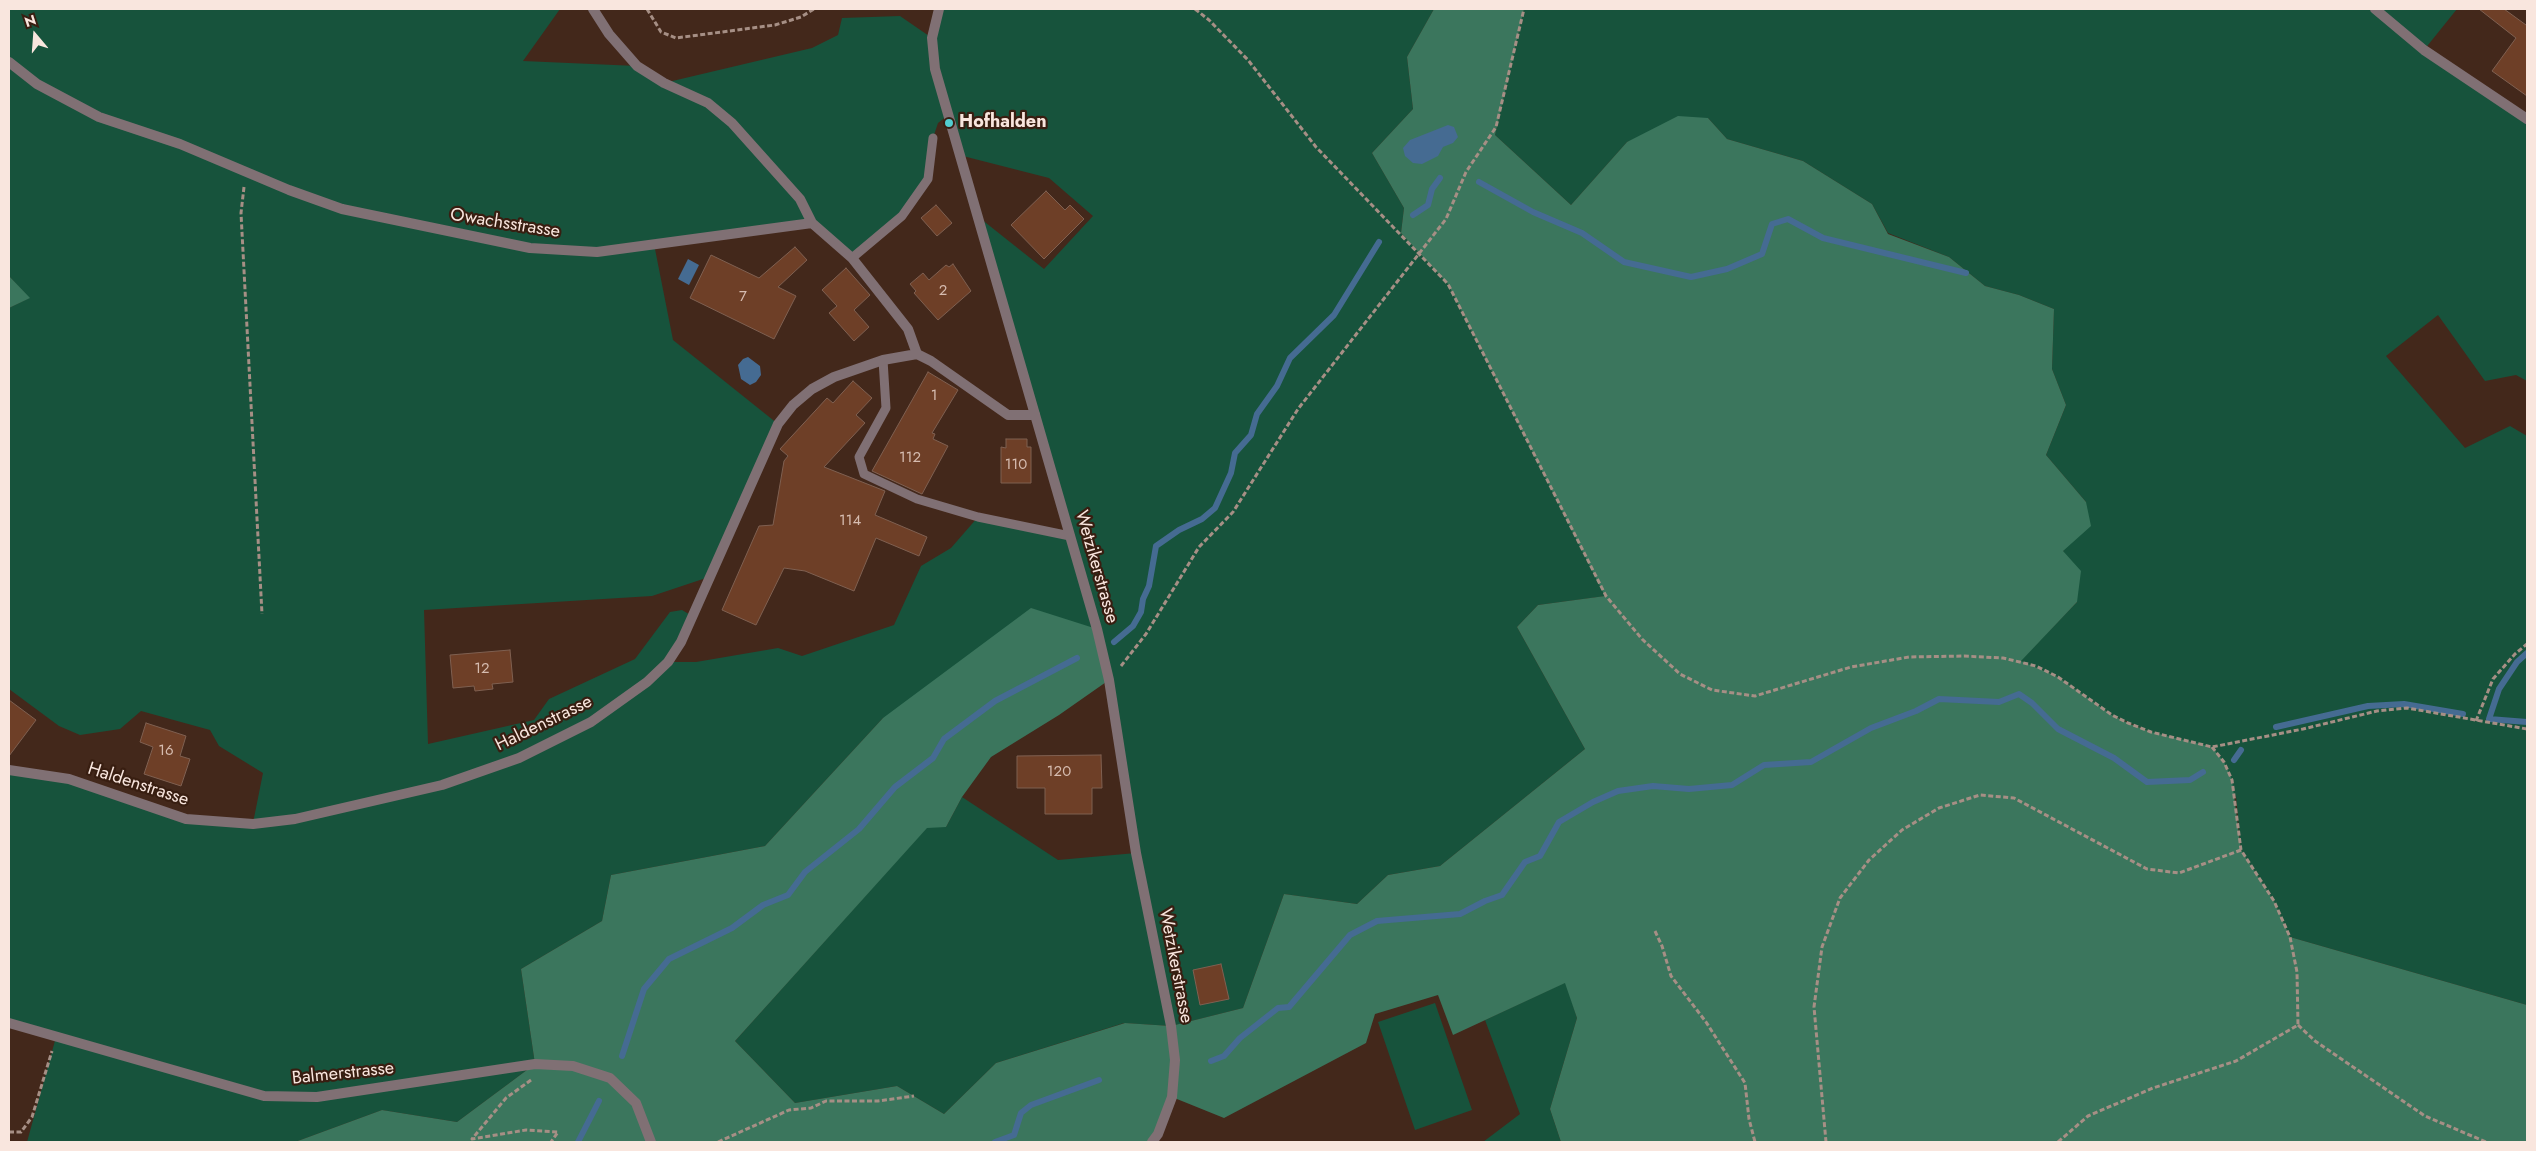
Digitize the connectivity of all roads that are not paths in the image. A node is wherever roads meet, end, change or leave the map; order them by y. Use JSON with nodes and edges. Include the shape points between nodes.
{"nodes":[{"id":1,"x":593,"y":9,"type":"edge"},
{"id":2,"x":939,"y":9,"type":"edge"},
{"id":3,"x":2375,"y":9,"type":"edge"},
{"id":4,"x":9,"y":62,"type":"edge"},
{"id":5,"x":2527,"y":119,"type":"edge"},
{"id":6,"x":932,"y":138,"type":"dead end"},
{"id":7,"x":812,"y":223,"type":"junction"},
{"id":8,"x":852,"y":258,"type":"junction"},
{"id":9,"x":916,"y":354,"type":"junction"},
{"id":10,"x":883,"y":360,"type":"junction"},
{"id":11,"x":1035,"y":415,"type":"junction"},
{"id":12,"x":1070,"y":536,"type":"junction"},
{"id":13,"x":9,"y":770,"type":"edge"},
{"id":14,"x":9,"y":1023,"type":"edge"},
{"id":15,"x":651,"y":1142,"type":"edge"},
{"id":16,"x":1152,"y":1142,"type":"edge"}],
"edges":[{"from":1,"to":7,"type":"street","via":[[609,34],[637,66],[664,84],[708,103],[732,123],[800,199]]},
{"from":2,"to":11,"type":"street","name":"Wetzikerstrasse","via":[[932,38],[935,68]]},
{"from":3,"to":5,"type":"street","via":[[2424,50]]},
{"from":4,"to":7,"type":"street","name":"Owachsstrasse","via":[[37,84],[99,117],[180,144],[342,209],[530,248],[597,252]]},
{"from":6,"to":8,"type":"lane","via":[[928,179],[902,216]]},
{"from":7,"to":8,"type":"street"},
{"from":8,"to":9,"type":"street","via":[[908,329]]},
{"from":9,"to":10,"type":"street","name":"Haldenstrasse"},
{"from":9,"to":11,"type":"street","via":[[1008,415]]},
{"from":10,"to":12,"type":"lane","via":[[886,408],[859,458],[864,474],[917,499],[978,517]]},
{"from":10,"to":13,"type":"street","name":"Haldenstrasse","via":[[834,377],[812,389],[778,424],[681,642],[668,662],[647,682],[591,722],[519,758],[442,785],[295,819],[253,824],[186,819],[69,779]]},
{"from":11,"to":12,"type":"street","name":"Wetzikerstrasse"},
{"from":12,"to":16,"type":"street","name":"Wetzikerstrasse","via":[[1109,680],[1136,853],[1171,1026],[1175,1060],[1172,1097]]},
{"from":14,"to":15,"type":"street","name":"Balmerstrasse","via":[[264,1096],[316,1097],[535,1064],[573,1066],[610,1078],[636,1103]]}]}
